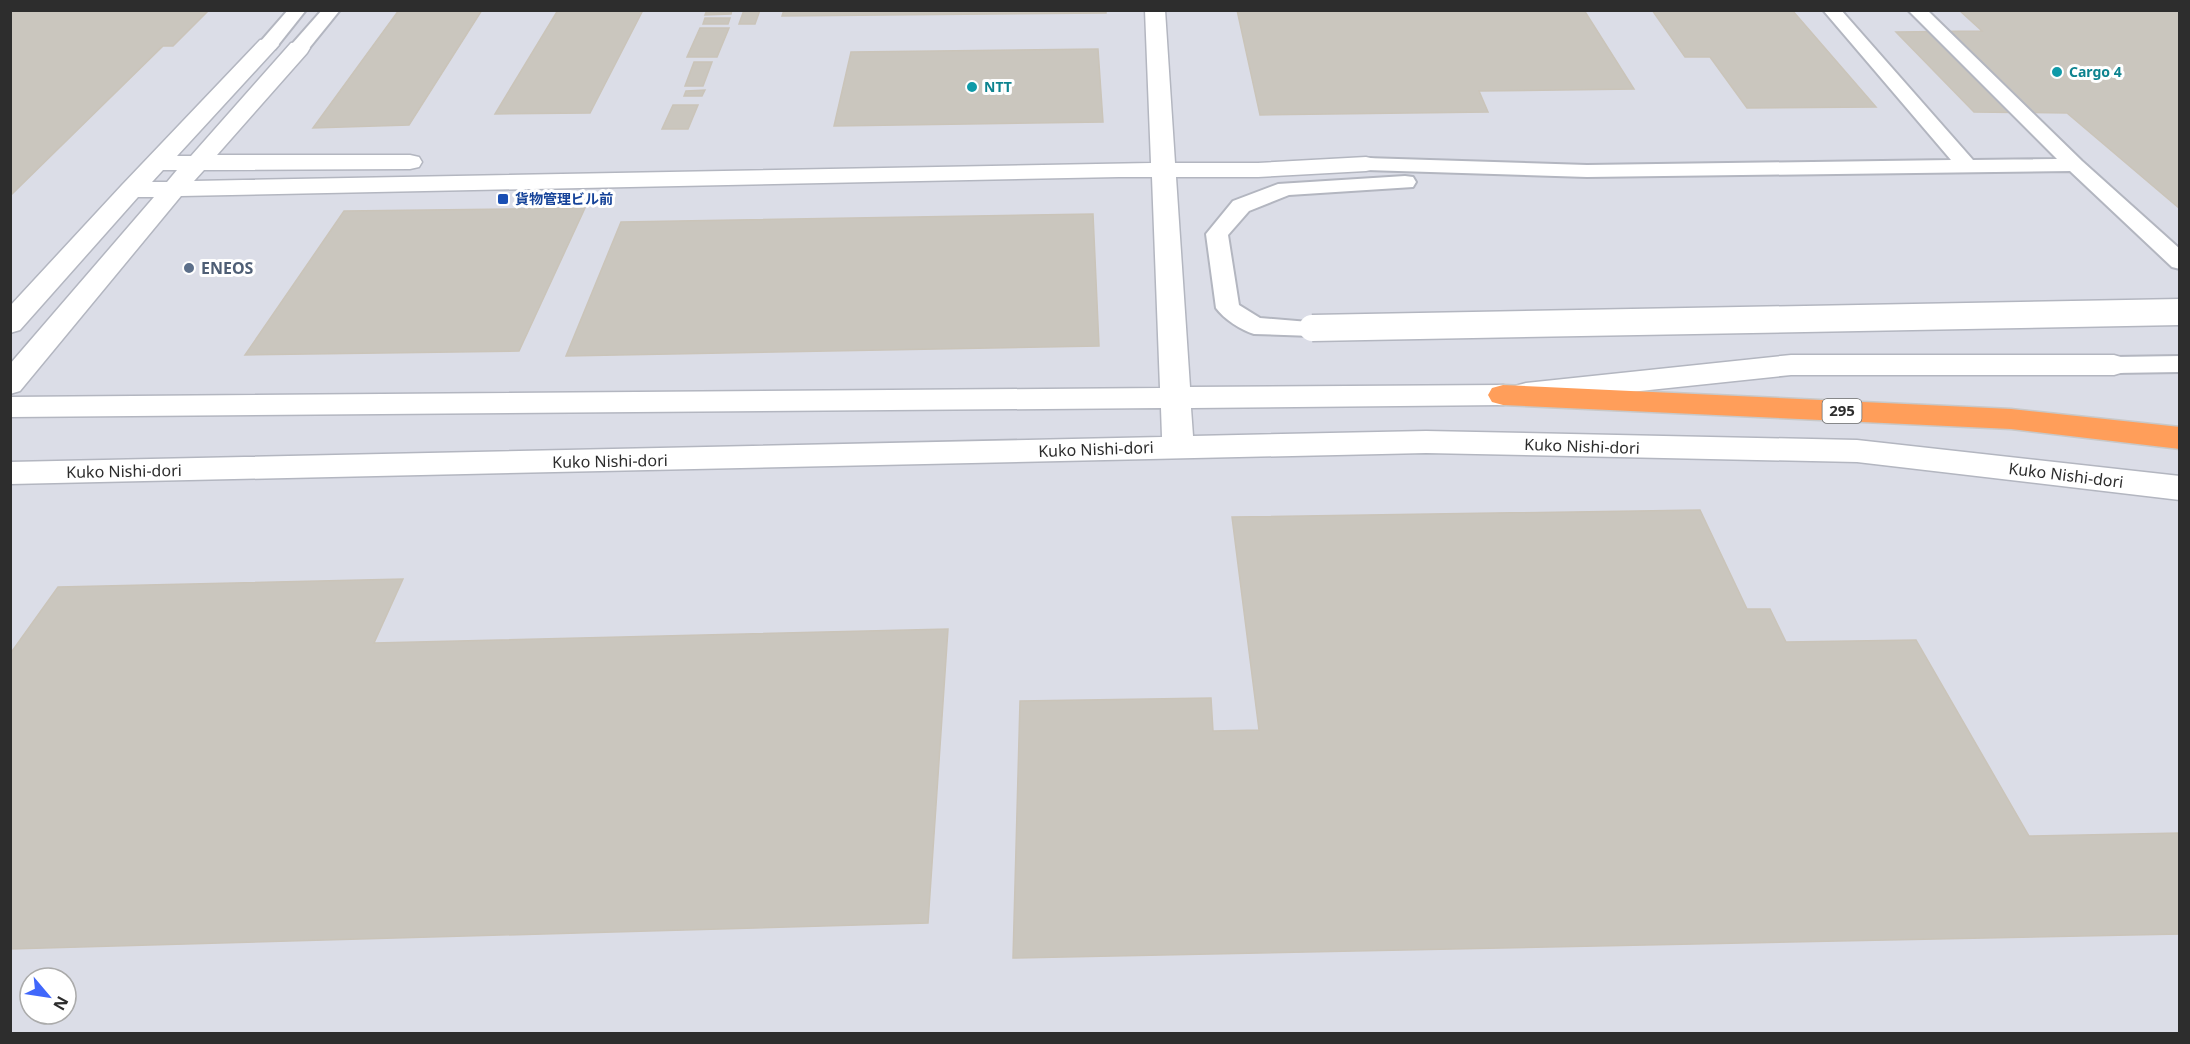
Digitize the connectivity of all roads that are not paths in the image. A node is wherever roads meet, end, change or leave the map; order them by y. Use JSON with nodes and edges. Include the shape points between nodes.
{"nodes":[{"id":1,"x":298,"y":10,"type":"edge"},
{"id":2,"x":332,"y":10,"type":"edge"},
{"id":3,"x":1155,"y":10,"type":"edge"},
{"id":4,"x":1831,"y":10,"type":"edge"},
{"id":5,"x":1917,"y":10,"type":"edge"},
{"id":6,"x":268,"y":45,"type":"joint"},
{"id":7,"x":299,"y":48,"type":"joint"},
{"id":8,"x":1162,"y":159,"type":"junction"},
{"id":9,"x":156,"y":163,"type":"junction"},
{"id":10,"x":197,"y":163,"type":"junction"},
{"id":11,"x":1366,"y":164,"type":"joint"},
{"id":12,"x":2075,"y":165,"type":"junction"},
{"id":13,"x":1968,"y":167,"type":"junction"},
{"id":14,"x":1587,"y":171,"type":"junction"},
{"id":15,"x":174,"y":189,"type":"junction"},
{"id":16,"x":131,"y":190,"type":"junction"},
{"id":17,"x":2180,"y":262,"type":"edge"},
{"id":18,"x":2180,"y":312,"type":"edge"},
{"id":19,"x":10,"y":324,"type":"edge"},
{"id":20,"x":2180,"y":364,"type":"edge"},
{"id":21,"x":2114,"y":365,"type":"joint"},
{"id":22,"x":10,"y":384,"type":"edge"},
{"id":23,"x":1503,"y":395,"type":"junction"},
{"id":24,"x":1175,"y":398,"type":"junction"},
{"id":25,"x":10,"y":407,"type":"edge"},
{"id":26,"x":2180,"y":438,"type":"edge"},
{"id":27,"x":1178,"y":446,"type":"junction"},
{"id":28,"x":10,"y":474,"type":"edge"},
{"id":29,"x":2180,"y":488,"type":"edge"}],
"edges":[{"from":1,"to":6,"type":"lane"},
{"from":2,"to":7,"type":"lane"},
{"from":3,"to":8,"type":"street"},
{"from":4,"to":13,"type":"lane"},
{"from":5,"to":12,"type":"lane"},
{"from":6,"to":9,"type":"street"},
{"from":7,"to":10,"type":"street"},
{"from":8,"to":10,"type":"street"},
{"from":8,"to":11,"type":"street","via":[[1258,170]]},
{"from":8,"to":15,"type":"street"},
{"from":8,"to":24,"type":"street"},
{"from":9,"to":10,"type":"street"},
{"from":9,"to":16,"type":"street"},
{"from":10,"to":15,"type":"street"},
{"from":11,"to":14,"type":"lane"},
{"from":12,"to":13,"type":"lane"},
{"from":12,"to":17,"type":"lane"},
{"from":13,"to":14,"type":"lane"},
{"from":14,"to":18,"type":"lane","bridge":true,"via":[[1286,189],[1241,206],[1218,234],[1228,308],[1254,326],[1312,328]]},
{"from":15,"to":16,"type":"street"},
{"from":15,"to":22,"type":"street"},
{"from":16,"to":19,"type":"street"},
{"from":20,"to":21,"type":"lane"},
{"from":21,"to":23,"type":"street","via":[[1791,365]]},
{"from":23,"to":24,"type":"street"},
{"from":23,"to":26,"type":"highway","number":"295","via":[[2011,418]]},
{"from":24,"to":25,"type":"street"},
{"from":24,"to":27,"type":"street"},
{"from":27,"to":28,"type":"street","name":"Kuko Nishi-dori"},
{"from":27,"to":29,"type":"street","name":"Kuko Nishi-dori","via":[[1426,442],[1857,451]]}]}
